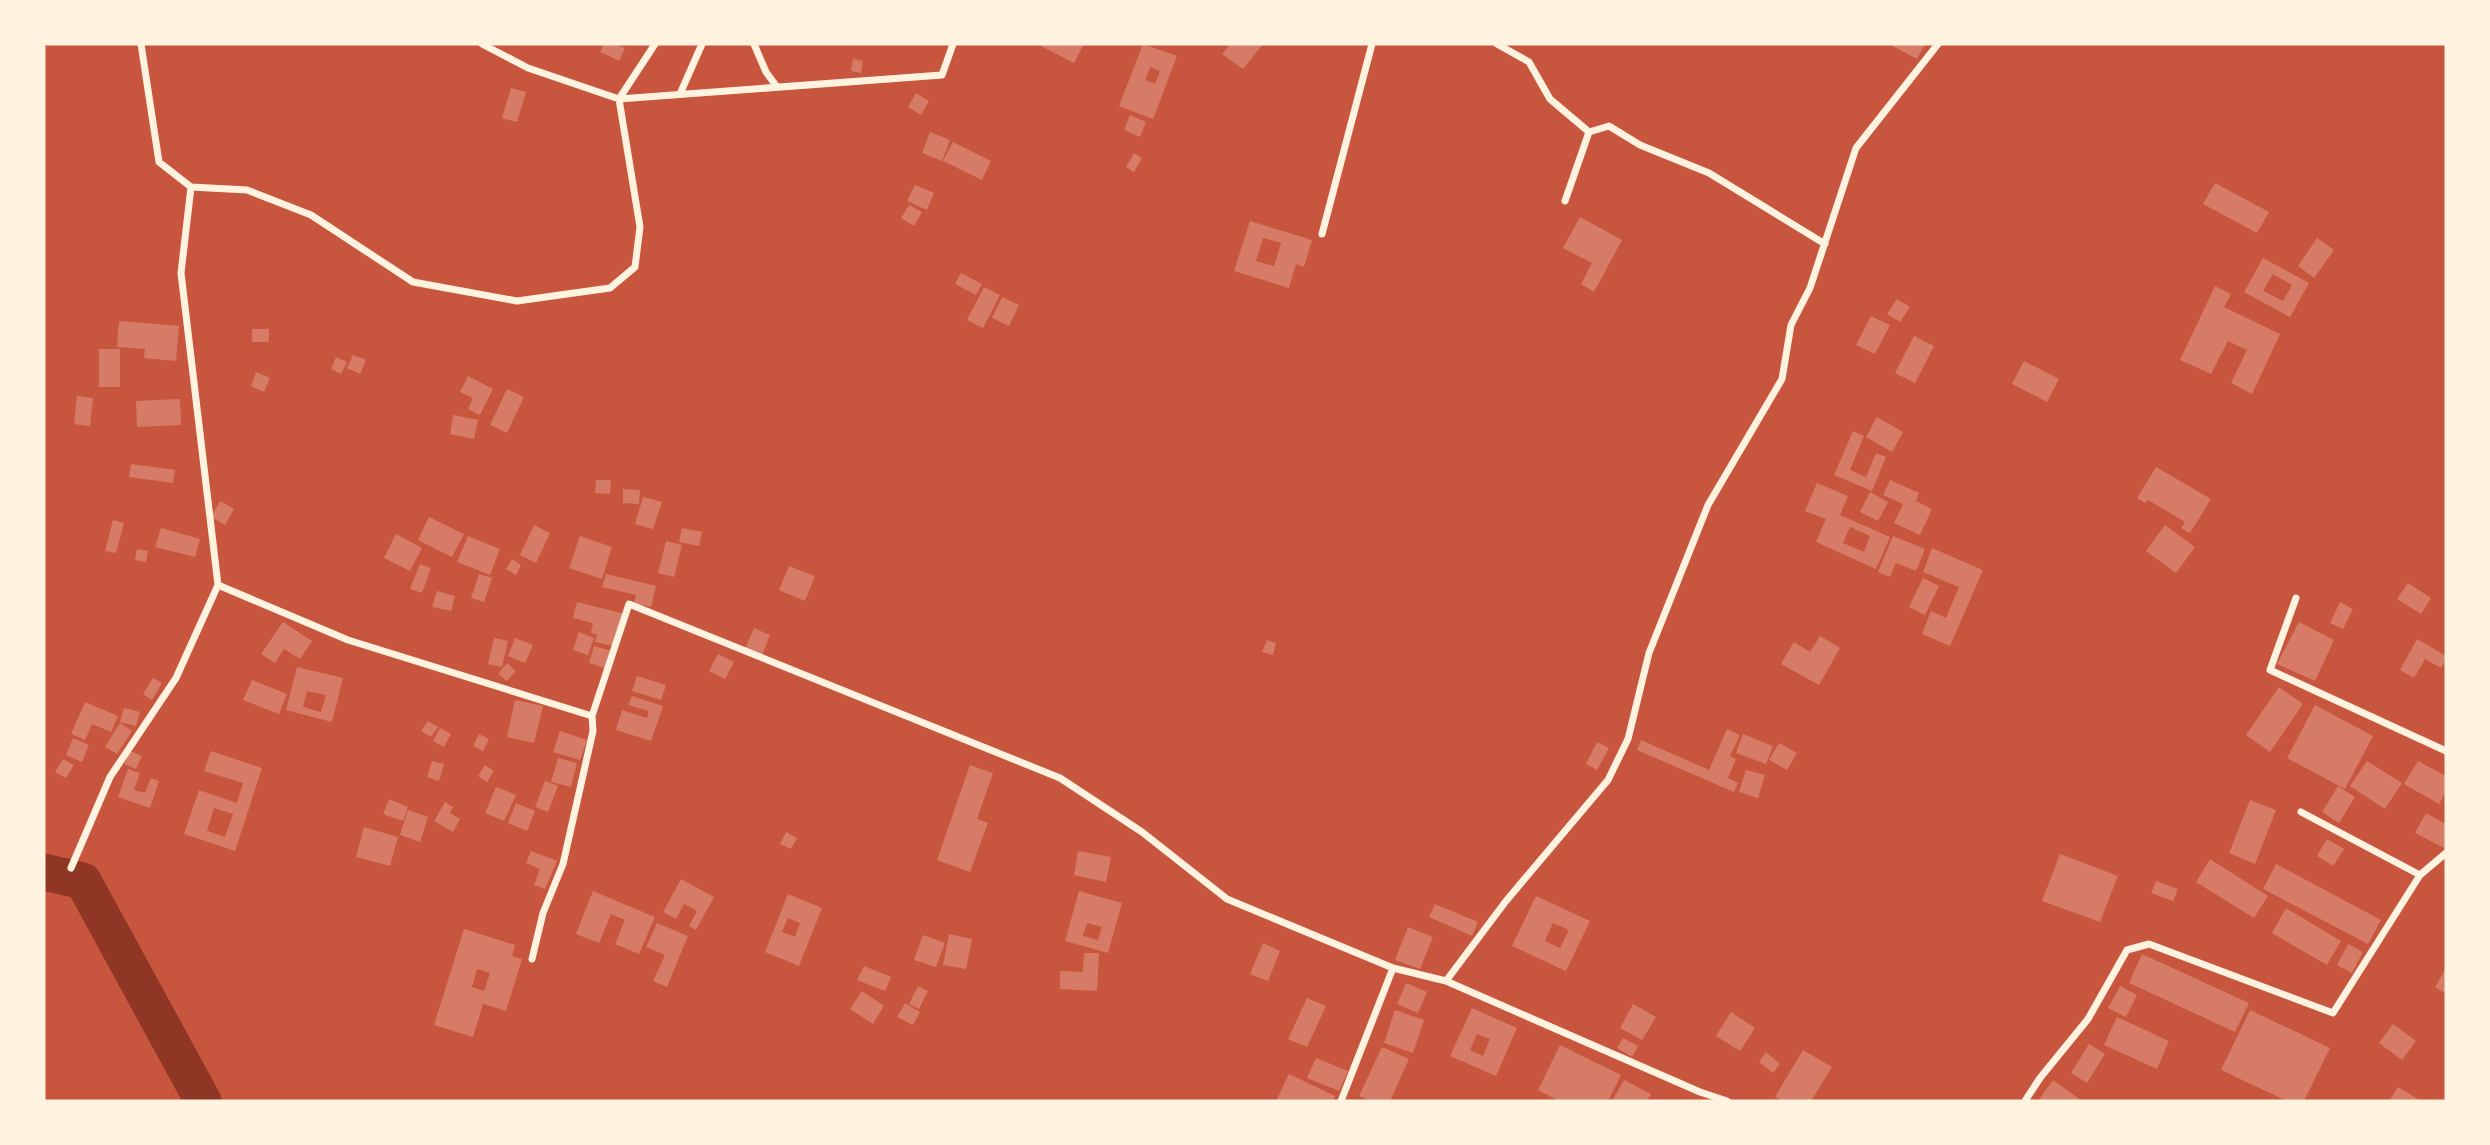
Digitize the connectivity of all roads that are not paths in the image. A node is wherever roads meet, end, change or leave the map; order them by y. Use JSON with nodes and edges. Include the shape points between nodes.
{"nodes":[{"id":1,"x":141,"y":44,"type":"edge"},
{"id":2,"x":482,"y":44,"type":"edge"},
{"id":3,"x":655,"y":44,"type":"edge"},
{"id":4,"x":702,"y":44,"type":"edge"},
{"id":5,"x":754,"y":44,"type":"edge"},
{"id":6,"x":953,"y":44,"type":"edge"},
{"id":7,"x":1372,"y":44,"type":"edge"},
{"id":8,"x":1497,"y":44,"type":"edge"},
{"id":9,"x":1938,"y":44,"type":"edge"},
{"id":10,"x":778,"y":87,"type":"junction"},
{"id":11,"x":680,"y":94,"type":"junction"},
{"id":12,"x":619,"y":99,"type":"junction"},
{"id":13,"x":1588,"y":132,"type":"junction"},
{"id":14,"x":191,"y":187,"type":"junction"},
{"id":15,"x":1565,"y":201,"type":"dead end"},
{"id":16,"x":1322,"y":234,"type":"dead end"},
{"id":17,"x":1825,"y":244,"type":"junction"},
{"id":18,"x":218,"y":585,"type":"junction"},
{"id":19,"x":2296,"y":598,"type":"dead end"},
{"id":20,"x":592,"y":716,"type":"junction"},
{"id":21,"x":2446,"y":751,"type":"edge"},
{"id":22,"x":2301,"y":812,"type":"dead end"},
{"id":23,"x":2446,"y":853,"type":"edge"},
{"id":24,"x":71,"y":868,"type":"dead end"},
{"id":25,"x":2420,"y":875,"type":"junction"},
{"id":26,"x":532,"y":959,"type":"dead end"},
{"id":27,"x":1393,"y":968,"type":"junction"},
{"id":28,"x":1446,"y":981,"type":"junction"},
{"id":29,"x":1340,"y":1101,"type":"edge"},
{"id":30,"x":1727,"y":1101,"type":"edge"},
{"id":31,"x":2025,"y":1101,"type":"edge"}],
"edges":[{"from":1,"to":14,"type":"street","via":[[159,162]]},
{"from":2,"to":12,"type":"street","via":[[528,68]]},
{"from":3,"to":12,"type":"street"},
{"from":4,"to":11,"type":"street"},
{"from":5,"to":10,"type":"street"},
{"from":6,"to":10,"type":"street","via":[[942,75]]},
{"from":7,"to":16,"type":"street"},
{"from":8,"to":13,"type":"street","via":[[1529,62],[1550,99]]},
{"from":9,"to":17,"type":"street","via":[[1856,148]]},
{"from":10,"to":11,"type":"street"},
{"from":11,"to":12,"type":"street"},
{"from":12,"to":14,"type":"street","via":[[640,227],[635,268],[610,288],[517,301],[413,282],[311,215],[247,190]]},
{"from":13,"to":15,"type":"street"},
{"from":13,"to":17,"type":"street","via":[[1609,126],[1640,145],[1709,173]]},
{"from":14,"to":18,"type":"street","via":[[181,273]]},
{"from":17,"to":28,"type":"street","via":[[1791,325],[1782,379],[1708,505],[1649,653],[1628,739],[1608,780]]},
{"from":18,"to":20,"type":"street","via":[[348,640]]},
{"from":18,"to":24,"type":"street","via":[[176,678],[110,777]]},
{"from":19,"to":21,"type":"street","via":[[2270,670]]},
{"from":20,"to":26,"type":"street","via":[[593,731],[563,864],[543,913]]},
{"from":20,"to":27,"type":"street","via":[[629,604],[1060,778],[1142,832],[1227,899]]},
{"from":22,"to":25,"type":"street"},
{"from":23,"to":25,"type":"street"},
{"from":25,"to":31,"type":"street","via":[[2333,1013],[2149,944],[2127,950],[2088,1018]]},
{"from":27,"to":28,"type":"street"},
{"from":27,"to":29,"type":"street"},
{"from":28,"to":30,"type":"street"}]}
